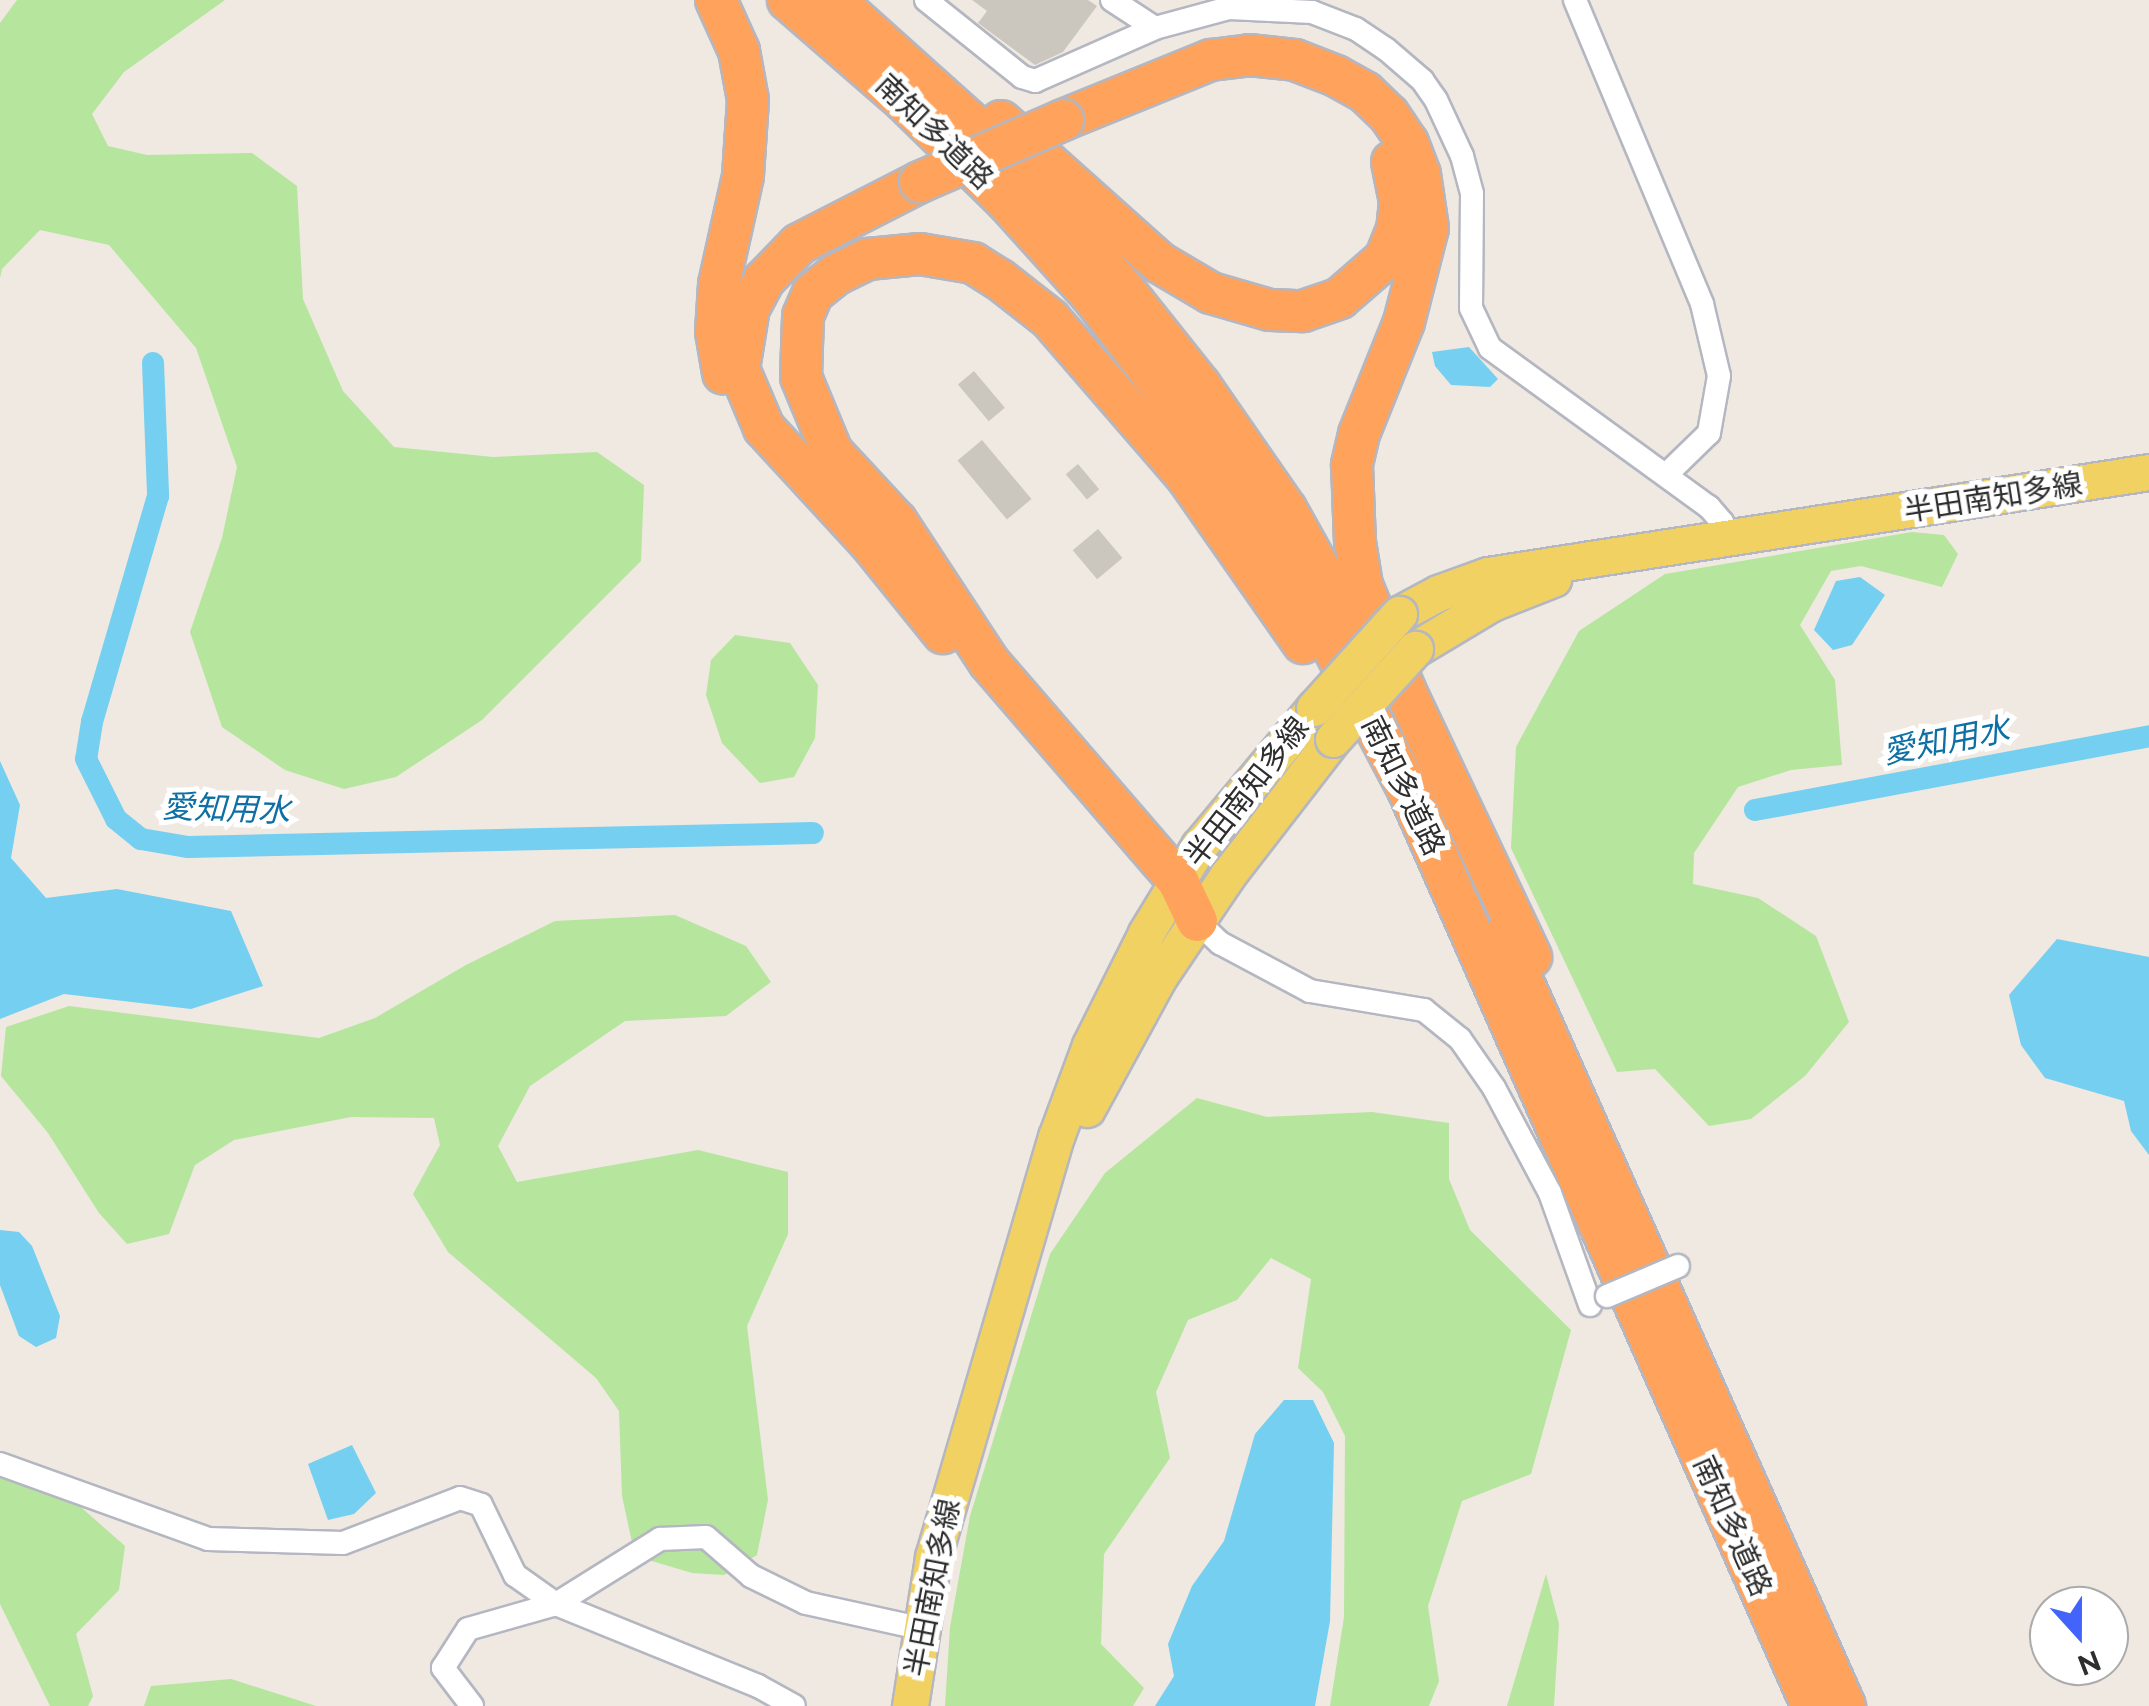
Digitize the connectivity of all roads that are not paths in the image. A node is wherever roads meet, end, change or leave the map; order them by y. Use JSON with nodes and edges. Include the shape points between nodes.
{"nodes":[{"id":1,"x":716,"y":0,"type":"edge"},
{"id":2,"x":788,"y":0,"type":"edge"},
{"id":3,"x":834,"y":0,"type":"edge"},
{"id":4,"x":856,"y":0,"type":"edge"},
{"id":5,"x":926,"y":0,"type":"edge"},
{"id":6,"x":1112,"y":0,"type":"edge"},
{"id":7,"x":1575,"y":0,"type":"edge"},
{"id":8,"x":1155,"y":28,"type":"junction"},
{"id":9,"x":1066,"y":126,"type":"junction"},
{"id":10,"x":818,"y":462,"type":"junction"},
{"id":11,"x":2149,"y":472,"type":"edge"},
{"id":12,"x":1666,"y":476,"type":"junction"},
{"id":13,"x":1727,"y":540,"type":"junction"},
{"id":14,"x":1660,"y":552,"type":"junction"},
{"id":15,"x":1408,"y":790,"type":"junction"},
{"id":16,"x":1180,"y":902,"type":"junction"},
{"id":17,"x":1535,"y":1007,"type":"junction"},
{"id":18,"x":1678,"y":1266,"type":"dead end"},
{"id":19,"x":0,"y":1464,"type":"edge"},
{"id":20,"x":556,"y":1604,"type":"junction"},
{"id":21,"x":923,"y":1628,"type":"junction"},
{"id":22,"x":472,"y":1706,"type":"edge"},
{"id":23,"x":794,"y":1706,"type":"edge"},
{"id":24,"x":910,"y":1706,"type":"edge"},
{"id":25,"x":1812,"y":1706,"type":"edge"},
{"id":26,"x":1846,"y":1706,"type":"edge"}],
"edges":[{"from":1,"to":10,"type":"highway","via":[[739,51],[748,100],[746,158],[719,284],[719,357],[751,438]]},
{"from":2,"to":15,"type":"highway","name":"南知多道路","via":[[994,189],[1104,312],[1276,551]]},
{"from":3,"to":17,"type":"highway","name":"南知多道路","via":[[980,132],[1114,277],[1200,385],[1355,626]]},
{"from":4,"to":9,"type":"highway","via":[[1160,262],[1211,293],[1270,310],[1303,311],[1367,279],[1397,230],[1400,202],[1386,147],[1343,100],[1296,80],[1251,74],[1196,81]]},
{"from":5,"to":8,"type":"street","via":[[1035,81]]},
{"from":6,"to":8,"type":"street"},
{"from":7,"to":12,"type":"street","via":[[1702,304],[1719,376],[1709,433]]},
{"from":8,"to":12,"type":"street","via":[[1229,8],[1300,11],[1356,29],[1403,62],[1449,122],[1466,167],[1473,221],[1471,308],[1490,348]]},
{"from":9,"to":10,"type":"highway","via":[[923,188],[846,232],[790,286],[776,312],[774,367]]},
{"from":9,"to":17,"type":"highway","via":[[1211,60],[1249,55],[1294,60],[1336,76],[1389,115],[1408,143],[1428,228],[1404,322],[1359,434],[1352,465],[1355,542],[1362,585],[1406,692],[1540,977]]},
{"from":10,"to":15,"type":"highway","via":[[798,352],[813,293],[868,258],[920,254],[973,263],[1050,319],[1186,476],[1301,638],[1381,776]]},
{"from":10,"to":16,"type":"highway","via":[[897,522],[989,662]]},
{"from":11,"to":13,"type":"main road","name":"半田南知多線"},
{"from":12,"to":13,"type":"street","via":[[1709,507]]},
{"from":13,"to":14,"type":"main road","name":"半田南知多線"},
{"from":14,"to":16,"type":"main road","name":"半田南知多線","bridge":true,"via":[[1547,581],[1449,625],[1415,649]]},
{"from":14,"to":16,"type":"main road","name":"半田南知多線","bridge":true,"via":[[1488,575],[1400,614],[1220,819]]},
{"from":15,"to":25,"type":"highway","name":"南知多道路"},
{"from":16,"to":18,"type":"street","bridge":true,"via":[[1220,943],[1310,991],[1424,1010],[1460,1039],[1550,1193],[1598,1300]]},
{"from":16,"to":21,"type":"main road","name":"半田南知多線","via":[[1159,977],[1092,1095],[1056,1196],[1028,1242],[933,1557]]},
{"from":17,"to":26,"type":"highway","name":"南知多道路"},
{"from":19,"to":20,"type":"street","via":[[208,1539],[343,1543],[460,1498],[482,1505],[516,1575]]},
{"from":20,"to":21,"type":"street","via":[[660,1539],[706,1537],[751,1576],[806,1603]]},
{"from":20,"to":22,"type":"street","via":[[468,1628],[444,1668]]},
{"from":20,"to":23,"type":"street"},
{"from":21,"to":24,"type":"main road","name":"半田南知多線"}]}
